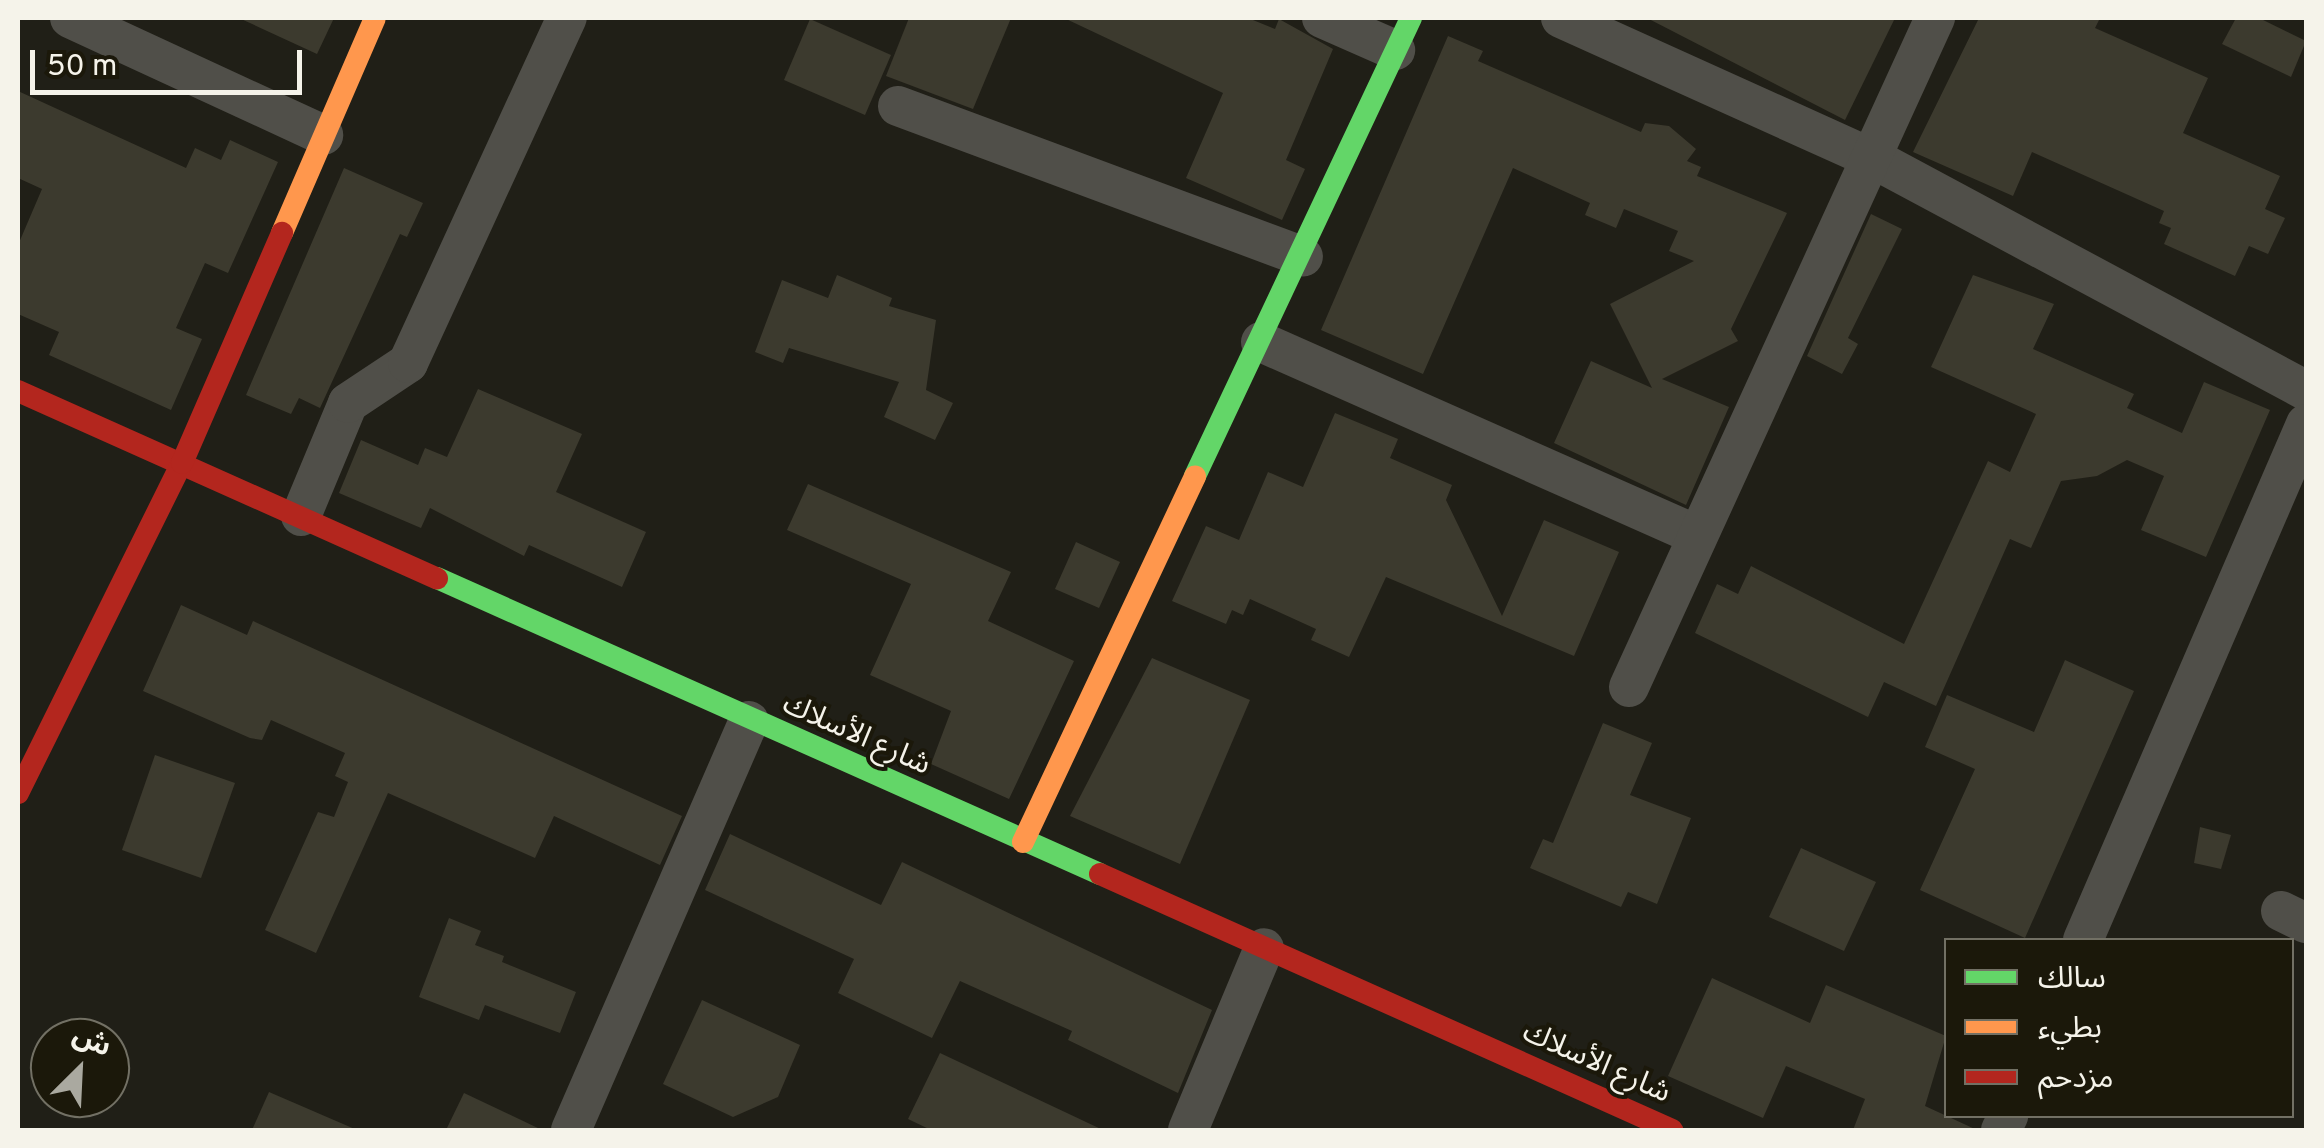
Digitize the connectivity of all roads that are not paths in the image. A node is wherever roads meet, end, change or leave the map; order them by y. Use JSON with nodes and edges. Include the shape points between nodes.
{"nodes":[{"id":1,"x":70,"y":18,"type":"edge"},
{"id":2,"x":376,"y":18,"type":"edge"},
{"id":3,"x":567,"y":18,"type":"edge"},
{"id":4,"x":1322,"y":18,"type":"edge"},
{"id":5,"x":1561,"y":18,"type":"edge"},
{"id":6,"x":1935,"y":18,"type":"edge"},
{"id":7,"x":1403,"y":34,"type":"edge"},
{"id":8,"x":898,"y":106,"type":"dead end"},
{"id":9,"x":323,"y":135,"type":"junction"},
{"id":10,"x":1876,"y":160,"type":"junction"},
{"id":11,"x":1303,"y":257,"type":"junction"},
{"id":12,"x":1261,"y":342,"type":"junction"},
{"id":13,"x":18,"y":391,"type":"edge"},
{"id":14,"x":2306,"y":391,"type":"edge"},
{"id":15,"x":2306,"y":424,"type":"edge"},
{"id":16,"x":182,"y":462,"type":"junction"},
{"id":17,"x":300,"y":516,"type":"junction"},
{"id":18,"x":1696,"y":535,"type":"junction"},
{"id":19,"x":1629,"y":687,"type":"dead end"},
{"id":20,"x":748,"y":721,"type":"junction"},
{"id":21,"x":18,"y":793,"type":"edge"},
{"id":22,"x":1023,"y":842,"type":"junction"},
{"id":23,"x":2084,"y":938,"type":"edge"},
{"id":24,"x":1264,"y":948,"type":"junction"},
{"id":25,"x":572,"y":1130,"type":"edge"},
{"id":26,"x":1188,"y":1130,"type":"edge"},
{"id":27,"x":1672,"y":1130,"type":"edge"}],
"edges":[{"from":1,"to":9,"type":"street"},
{"from":2,"to":9,"type":"street"},
{"from":3,"to":17,"type":"street","via":[[408,364],[348,403]]},
{"from":4,"to":7,"type":"street"},
{"from":5,"to":10,"type":"street"},
{"from":6,"to":10,"type":"street"},
{"from":7,"to":11,"type":"street"},
{"from":8,"to":11,"type":"street"},
{"from":9,"to":16,"type":"street"},
{"from":10,"to":14,"type":"street"},
{"from":10,"to":18,"type":"street"},
{"from":11,"to":12,"type":"street"},
{"from":12,"to":18,"type":"street"},
{"from":12,"to":22,"type":"street"},
{"from":13,"to":16,"type":"street","name":"شارع الأسلاك"},
{"from":15,"to":23,"type":"street"},
{"from":16,"to":17,"type":"street","name":"شارع الأسلاك"},
{"from":16,"to":21,"type":"street"},
{"from":17,"to":20,"type":"street","name":"شارع الأسلاك"},
{"from":18,"to":19,"type":"street"},
{"from":20,"to":22,"type":"street","name":"شارع الأسلاك"},
{"from":20,"to":25,"type":"street"},
{"from":22,"to":24,"type":"street","name":"شارع الأسلاك"},
{"from":24,"to":26,"type":"street"},
{"from":24,"to":27,"type":"street","name":"شارع الأسلاك"}]}
